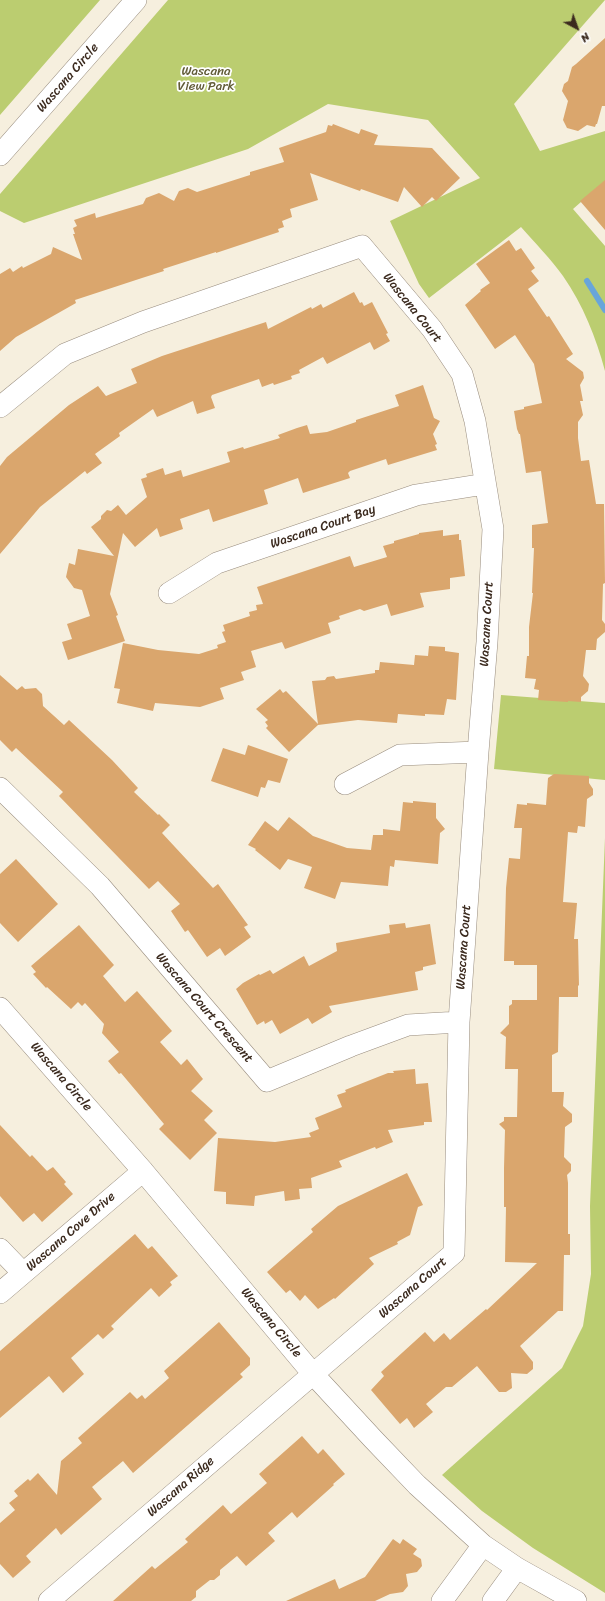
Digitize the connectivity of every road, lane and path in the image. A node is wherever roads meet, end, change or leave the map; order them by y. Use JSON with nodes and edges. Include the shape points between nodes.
{"nodes":[{"id":1,"x":136,"y":0,"type":"edge"},
{"id":2,"x":0,"y":155,"type":"edge"},
{"id":3,"x":0,"y":406,"type":"edge"},
{"id":4,"x":485,"y":484,"type":"junction"},
{"id":5,"x":170,"y":593,"type":"dead end"},
{"id":6,"x":478,"y":752,"type":"junction"},
{"id":7,"x":345,"y":784,"type":"dead end"},
{"id":8,"x":0,"y":788,"type":"edge"},
{"id":9,"x":0,"y":1008,"type":"edge"},
{"id":10,"x":459,"y":1022,"type":"junction"},
{"id":11,"x":142,"y":1170,"type":"junction"},
{"id":12,"x":0,"y":1249,"type":"edge"},
{"id":13,"x":23,"y":1273,"type":"junction"},
{"id":14,"x":0,"y":1293,"type":"edge"},
{"id":15,"x":313,"y":1374,"type":"junction"},
{"id":16,"x":483,"y":1544,"type":"junction"},
{"id":17,"x":517,"y":1568,"type":"junction"},
{"id":18,"x":49,"y":1601,"type":"edge"},
{"id":19,"x":442,"y":1601,"type":"edge"},
{"id":20,"x":493,"y":1601,"type":"edge"},
{"id":21,"x":576,"y":1601,"type":"edge"}],
"edges":[{"from":1,"to":2,"type":"street","name":"Wascana Circle"},
{"from":3,"to":4,"type":"street","name":"Wascana Court","via":[[65,354],[143,322],[362,246],[432,329],[462,374],[475,421]]},
{"from":4,"to":5,"type":"street","name":"Wascana Court Bay","via":[[416,495],[217,563]]},
{"from":4,"to":6,"type":"street","name":"Wascana Court","via":[[492,529],[487,642]]},
{"from":6,"to":7,"type":"street","via":[[400,755]]},
{"from":6,"to":10,"type":"street","name":"Wascana Court"},
{"from":8,"to":10,"type":"street","name":"Wascana Court Crescent","via":[[100,886],[267,1081],[408,1025]]},
{"from":9,"to":11,"type":"street","name":"Wascana Circle"},
{"from":10,"to":15,"type":"street","name":"Wascana Court","via":[[454,1253]]},
{"from":11,"to":13,"type":"street","name":"Wascana Cove Drive"},
{"from":11,"to":15,"type":"street","name":"Wascana Circle"},
{"from":12,"to":13,"type":"street"},
{"from":13,"to":14,"type":"street","name":"Wascana Cove Drive"},
{"from":15,"to":16,"type":"street","name":"Wascana Circle","via":[[417,1485]]},
{"from":15,"to":18,"type":"street","name":"Wascana Ridge"},
{"from":16,"to":17,"type":"street","name":"Wascana Circle"},
{"from":16,"to":19,"type":"street"},
{"from":17,"to":20,"type":"street"},
{"from":17,"to":21,"type":"street","name":"Wascana Circle"}]}
